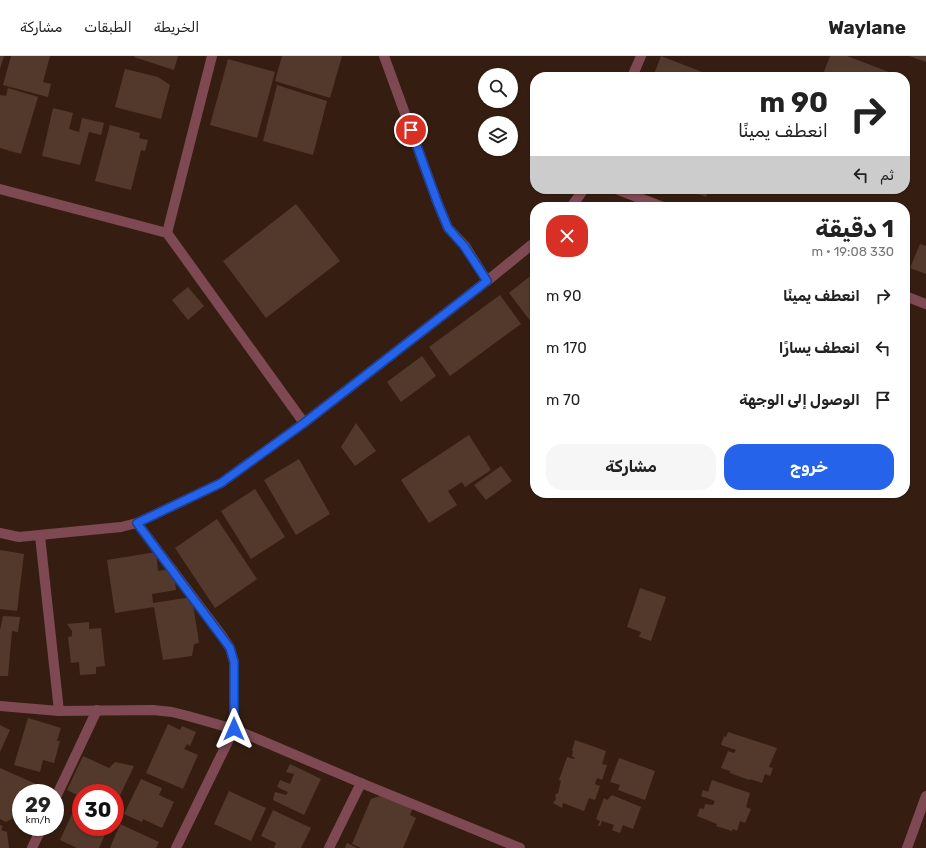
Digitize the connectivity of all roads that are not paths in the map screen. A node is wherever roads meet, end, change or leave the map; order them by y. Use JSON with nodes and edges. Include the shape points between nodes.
{"nodes":[{"id":1,"x":212,"y":56,"type":"edge"},
{"id":2,"x":384,"y":56,"type":"edge"},
{"id":3,"x":641,"y":56,"type":"edge"},
{"id":4,"x":634,"y":72,"type":"edge"},
{"id":5,"x":0,"y":189,"type":"edge"},
{"id":6,"x":629,"y":194,"type":"edge"},
{"id":7,"x":650,"y":202,"type":"edge"},
{"id":8,"x":167,"y":233,"type":"junction"},
{"id":9,"x":530,"y":246,"type":"edge"},
{"id":10,"x":487,"y":281,"type":"junction"},
{"id":11,"x":910,"y":298,"type":"edge"},
{"id":12,"x":926,"y":304,"type":"edge"},
{"id":13,"x":304,"y":423,"type":"junction"},
{"id":14,"x":137,"y":523,"type":"junction"},
{"id":15,"x":0,"y":533,"type":"edge"},
{"id":16,"x":40,"y":536,"type":"junction"},
{"id":17,"x":0,"y":706,"type":"edge"},
{"id":18,"x":97,"y":710,"type":"junction"},
{"id":19,"x":59,"y":711,"type":"junction"},
{"id":20,"x":234,"y":729,"type":"junction"},
{"id":21,"x":361,"y":783,"type":"junction"},
{"id":22,"x":62,"y":784,"type":"edge"},
{"id":23,"x":926,"y":796,"type":"edge"},
{"id":24,"x":38,"y":836,"type":"edge"},
{"id":25,"x":32,"y":848,"type":"edge"},
{"id":26,"x":176,"y":848,"type":"edge"},
{"id":27,"x":329,"y":848,"type":"edge"},
{"id":28,"x":520,"y":848,"type":"edge"},
{"id":29,"x":907,"y":848,"type":"edge"}],
"edges":[{"from":1,"to":8,"type":"street"},
{"from":2,"to":10,"type":"street","via":[[448,228],[464,246]]},
{"from":3,"to":4,"type":"street"},
{"from":5,"to":8,"type":"street"},
{"from":6,"to":7,"type":"street"},
{"from":8,"to":13,"type":"street"},
{"from":9,"to":10,"type":"street"},
{"from":10,"to":13,"type":"street"},
{"from":11,"to":12,"type":"street"},
{"from":13,"to":14,"type":"street","via":[[221,483]]},
{"from":14,"to":16,"type":"street"},
{"from":14,"to":20,"type":"street","via":[[230,648],[234,662]]},
{"from":15,"to":16,"type":"street","via":[[18,537]]},
{"from":16,"to":19,"type":"street"},
{"from":17,"to":19,"type":"street"},
{"from":18,"to":19,"type":"street"},
{"from":18,"to":20,"type":"street","via":[[172,712]]},
{"from":18,"to":22,"type":"street"},
{"from":20,"to":21,"type":"street"},
{"from":20,"to":26,"type":"street"},
{"from":21,"to":27,"type":"street"},
{"from":21,"to":28,"type":"street"},
{"from":23,"to":29,"type":"street"},
{"from":24,"to":25,"type":"street"}]}
